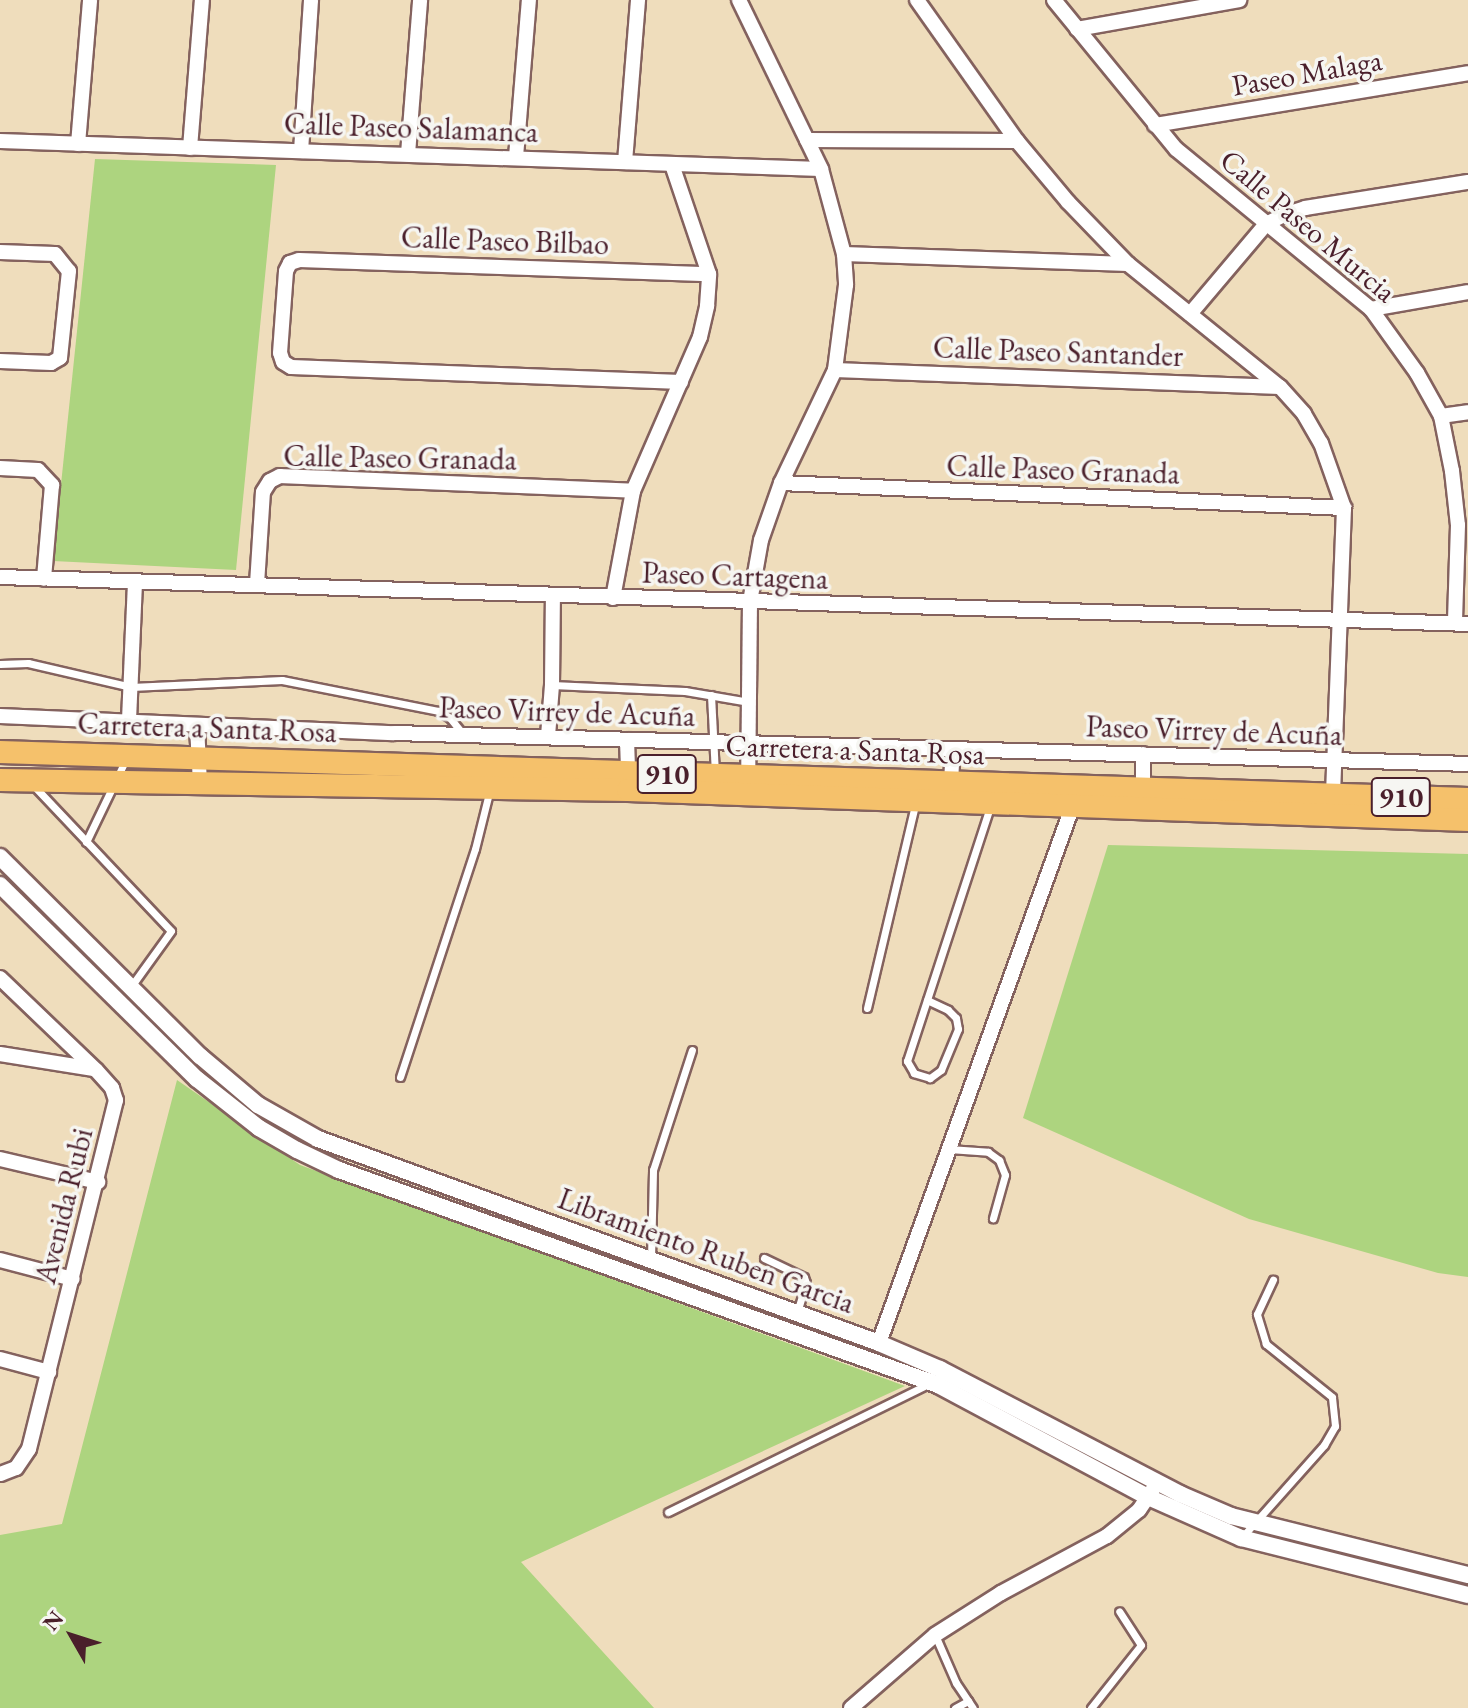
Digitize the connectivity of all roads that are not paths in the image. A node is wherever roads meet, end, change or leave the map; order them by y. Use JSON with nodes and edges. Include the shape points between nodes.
{"nodes":[{"id":1,"x":90,"y":0,"type":"edge"},
{"id":2,"x":202,"y":0,"type":"edge"},
{"id":3,"x":311,"y":0,"type":"edge"},
{"id":4,"x":420,"y":0,"type":"edge"},
{"id":5,"x":529,"y":0,"type":"edge"},
{"id":6,"x":638,"y":0,"type":"edge"},
{"id":7,"x":739,"y":0,"type":"edge"},
{"id":8,"x":917,"y":0,"type":"edge"},
{"id":9,"x":1054,"y":0,"type":"edge"},
{"id":10,"x":1239,"y":0,"type":"edge"},
{"id":11,"x":1077,"y":29,"type":"junction"},
{"id":12,"x":1468,"y":73,"type":"edge"},
{"id":13,"x":1155,"y":125,"type":"junction"},
{"id":14,"x":807,"y":140,"type":"junction"},
{"id":15,"x":0,"y":141,"type":"edge"},
{"id":16,"x":1017,"y":141,"type":"junction"},
{"id":17,"x":78,"y":144,"type":"junction"},
{"id":18,"x":190,"y":148,"type":"junction"},
{"id":19,"x":301,"y":151,"type":"junction"},
{"id":20,"x":408,"y":154,"type":"junction"},
{"id":21,"x":516,"y":157,"type":"junction"},
{"id":22,"x":625,"y":162,"type":"junction"},
{"id":23,"x":672,"y":165,"type":"junction"},
{"id":24,"x":821,"y":169,"type":"junction"},
{"id":25,"x":1468,"y":182,"type":"edge"},
{"id":26,"x":1266,"y":224,"type":"junction"},
{"id":27,"x":0,"y":252,"type":"edge"},
{"id":28,"x":844,"y":254,"type":"junction"},
{"id":29,"x":1128,"y":264,"type":"junction"},
{"id":30,"x":709,"y":274,"type":"junction"},
{"id":31,"x":1468,"y":292,"type":"edge"},
{"id":32,"x":1371,"y":309,"type":"junction"},
{"id":33,"x":1190,"y":314,"type":"junction"},
{"id":34,"x":0,"y":361,"type":"edge"},
{"id":35,"x":835,"y":370,"type":"junction"},
{"id":36,"x":681,"y":382,"type":"junction"},
{"id":37,"x":1280,"y":387,"type":"junction"},
{"id":38,"x":1468,"y":412,"type":"edge"},
{"id":39,"x":1441,"y":416,"type":"junction"},
{"id":40,"x":0,"y":468,"type":"edge"},
{"id":41,"x":781,"y":483,"type":"junction"},
{"id":42,"x":633,"y":491,"type":"junction"},
{"id":43,"x":1344,"y":508,"type":"junction"},
{"id":44,"x":1463,"y":524,"type":"edge"},
{"id":45,"x":0,"y":577,"type":"edge"},
{"id":46,"x":44,"y":579,"type":"junction"},
{"id":47,"x":135,"y":582,"type":"junction"},
{"id":48,"x":257,"y":584,"type":"junction"},
{"id":49,"x":553,"y":596,"type":"junction"},
{"id":50,"x":613,"y":598,"type":"junction"},
{"id":51,"x":750,"y":602,"type":"junction"},
{"id":52,"x":1340,"y":622,"type":"junction"},
{"id":53,"x":1461,"y":624,"type":"edge"},
{"id":54,"x":0,"y":664,"type":"edge"},
{"id":55,"x":552,"y":685,"type":"junction"},
{"id":56,"x":131,"y":687,"type":"junction"},
{"id":57,"x":711,"y":695,"type":"junction"},
{"id":58,"x":749,"y":702,"type":"junction"},
{"id":59,"x":0,"y":716,"type":"edge"},
{"id":60,"x":129,"y":720,"type":"junction"},
{"id":61,"x":197,"y":726,"type":"junction"},
{"id":62,"x":394,"y":733,"type":"junction"},
{"id":63,"x":463,"y":734,"type":"junction"},
{"id":64,"x":548,"y":736,"type":"junction"},
{"id":65,"x":627,"y":740,"type":"junction"},
{"id":66,"x":713,"y":743,"type":"junction"},
{"id":67,"x":749,"y":744,"type":"junction"},
{"id":68,"x":953,"y":750,"type":"junction"},
{"id":69,"x":0,"y":752,"type":"edge"},
{"id":70,"x":1143,"y":754,"type":"junction"},
{"id":71,"x":128,"y":755,"type":"junction"},
{"id":72,"x":198,"y":756,"type":"junction"},
{"id":73,"x":1333,"y":761,"type":"junction"},
{"id":74,"x":393,"y":764,"type":"junction"},
{"id":75,"x":1468,"y":764,"type":"edge"},
{"id":76,"x":493,"y":778,"type":"junction"},
{"id":77,"x":628,"y":781,"type":"junction"},
{"id":78,"x":116,"y":782,"type":"junction"},
{"id":79,"x":12,"y":783,"type":"edge"},
{"id":80,"x":951,"y":783,"type":"junction"},
{"id":81,"x":200,"y":784,"type":"junction"},
{"id":82,"x":715,"y":784,"type":"junction"},
{"id":83,"x":748,"y":786,"type":"junction"},
{"id":84,"x":394,"y":787,"type":"junction"},
{"id":85,"x":1143,"y":789,"type":"junction"},
{"id":86,"x":916,"y":799,"type":"junction"},
{"id":87,"x":1468,"y":799,"type":"edge"},
{"id":88,"x":991,"y":802,"type":"junction"},
{"id":89,"x":1073,"y":805,"type":"junction"},
{"id":90,"x":1333,"y":806,"type":"junction"},
{"id":91,"x":1468,"y":820,"type":"edge"},
{"id":92,"x":86,"y":842,"type":"junction"},
{"id":93,"x":0,"y":857,"type":"edge"},
{"id":94,"x":0,"y":885,"type":"edge"},
{"id":95,"x":0,"y":978,"type":"edge"},
{"id":96,"x":130,"y":988,"type":"junction"},
{"id":97,"x":927,"y":1000,"type":"junction"},
{"id":98,"x":867,"y":1008,"type":"dead end"},
{"id":99,"x":692,"y":1050,"type":"dead end"},
{"id":100,"x":0,"y":1054,"type":"edge"},
{"id":101,"x":96,"y":1070,"type":"junction"},
{"id":102,"x":400,"y":1077,"type":"dead end"},
{"id":103,"x":949,"y":1149,"type":"junction"},
{"id":104,"x":0,"y":1159,"type":"edge"},
{"id":105,"x":98,"y":1182,"type":"junction"},
{"id":106,"x":993,"y":1218,"type":"dead end"},
{"id":107,"x":764,"y":1258,"type":"dead end"},
{"id":108,"x":0,"y":1260,"type":"edge"},
{"id":109,"x":651,"y":1261,"type":"junction"},
{"id":110,"x":73,"y":1279,"type":"junction"},
{"id":111,"x":1273,"y":1280,"type":"dead end"},
{"id":112,"x":797,"y":1313,"type":"junction"},
{"id":113,"x":879,"y":1343,"type":"junction"},
{"id":114,"x":0,"y":1359,"type":"edge"},
{"id":115,"x":49,"y":1372,"type":"junction"},
{"id":116,"x":932,"y":1382,"type":"junction"},
{"id":117,"x":0,"y":1463,"type":"edge"},
{"id":118,"x":16,"y":1468,"type":"junction"},
{"id":119,"x":0,"y":1474,"type":"edge"},
{"id":120,"x":1157,"y":1482,"type":"junction"},
{"id":121,"x":1148,"y":1497,"type":"junction"},
{"id":122,"x":668,"y":1512,"type":"dead end"},
{"id":123,"x":1256,"y":1523,"type":"junction"},
{"id":124,"x":1241,"y":1538,"type":"junction"},
{"id":125,"x":1468,"y":1575,"type":"edge"},
{"id":126,"x":1468,"y":1595,"type":"edge"},
{"id":127,"x":1119,"y":1611,"type":"dead end"},
{"id":128,"x":935,"y":1635,"type":"junction"},
{"id":129,"x":970,"y":1705,"type":"edge"},
{"id":130,"x":851,"y":1708,"type":"edge"},
{"id":131,"x":955,"y":1708,"type":"edge"},
{"id":132,"x":1091,"y":1708,"type":"edge"}],
"edges":[{"from":1,"to":17,"type":"street"},
{"from":2,"to":18,"type":"street"},
{"from":3,"to":19,"type":"street"},
{"from":4,"to":20,"type":"street"},
{"from":5,"to":21,"type":"street"},
{"from":6,"to":22,"type":"street"},
{"from":7,"to":14,"type":"street"},
{"from":8,"to":16,"type":"street"},
{"from":9,"to":11,"type":"street","name":"Calle Paseo Murcia"},
{"from":10,"to":11,"type":"street"},
{"from":11,"to":13,"type":"street","name":"Calle Paseo Murcia"},
{"from":12,"to":13,"type":"street","name":"Paseo Malaga"},
{"from":13,"to":26,"type":"street","name":"Calle Paseo Murcia"},
{"from":14,"to":16,"type":"street"},
{"from":14,"to":24,"type":"street"},
{"from":15,"to":17,"type":"street","name":"Calle Paseo Salamanca"},
{"from":16,"to":29,"type":"street"},
{"from":17,"to":18,"type":"street","name":"Calle Paseo Salamanca"},
{"from":18,"to":19,"type":"street","name":"Calle Paseo Salamanca"},
{"from":19,"to":20,"type":"street","name":"Calle Paseo Salamanca"},
{"from":20,"to":21,"type":"street","name":"Calle Paseo Salamanca"},
{"from":21,"to":22,"type":"street","name":"Calle Paseo Salamanca"},
{"from":22,"to":23,"type":"street","name":"Calle Paseo Salamanca"},
{"from":23,"to":24,"type":"street","name":"Calle Paseo Salamanca"},
{"from":23,"to":30,"type":"street"},
{"from":24,"to":28,"type":"street"},
{"from":25,"to":26,"type":"street","via":[[1305,208]]},
{"from":26,"to":32,"type":"street","name":"Calle Paseo Murcia"},
{"from":26,"to":33,"type":"street"},
{"from":27,"to":34,"type":"street","via":[[55,254],[69,271],[63,354],[51,363]]},
{"from":28,"to":29,"type":"street"},
{"from":28,"to":35,"type":"street","via":[[843,323]]},
{"from":29,"to":33,"type":"street"},
{"from":30,"to":36,"type":"street","via":[[702,329]]},
{"from":30,"to":36,"type":"street","name":"Calle Paseo Bilbao","via":[[299,260],[286,271],[280,353],[291,367]]},
{"from":31,"to":32,"type":"street"},
{"from":32,"to":39,"type":"street","name":"Calle Paseo Murcia"},
{"from":33,"to":37,"type":"street"},
{"from":35,"to":37,"type":"street","name":"Calle Paseo Santander"},
{"from":35,"to":41,"type":"street"},
{"from":36,"to":42,"type":"street"},
{"from":37,"to":43,"type":"street","via":[[1321,443]]},
{"from":38,"to":39,"type":"street"},
{"from":39,"to":44,"type":"street","name":"Calle Paseo Murcia"},
{"from":40,"to":46,"type":"street","via":[[38,470],[52,485]]},
{"from":41,"to":43,"type":"street","name":"Calle Paseo Granada"},
{"from":41,"to":51,"type":"street","via":[[761,540]]},
{"from":42,"to":48,"type":"street","name":"Calle Paseo Granada","via":[[280,476],[263,492]]},
{"from":42,"to":50,"type":"street"},
{"from":43,"to":52,"type":"street"},
{"from":44,"to":53,"type":"street","name":"Calle Paseo Murcia"},
{"from":45,"to":46,"type":"street","name":"Paseo Cartagena"},
{"from":46,"to":47,"type":"street","name":"Paseo Cartagena"},
{"from":47,"to":48,"type":"street","name":"Paseo Cartagena"},
{"from":47,"to":56,"type":"street"},
{"from":48,"to":49,"type":"street","name":"Paseo Cartagena"},
{"from":49,"to":50,"type":"street","name":"Paseo Cartagena"},
{"from":49,"to":55,"type":"street"},
{"from":50,"to":51,"type":"street","name":"Paseo Cartagena"},
{"from":51,"to":52,"type":"street","name":"Paseo Cartagena"},
{"from":51,"to":58,"type":"street"},
{"from":52,"to":53,"type":"street","name":"Paseo Cartagena"},
{"from":52,"to":73,"type":"street"},
{"from":54,"to":56,"type":"lane","via":[[28,663]]},
{"from":55,"to":57,"type":"lane"},
{"from":55,"to":64,"type":"street"},
{"from":56,"to":60,"type":"street"},
{"from":56,"to":63,"type":"lane","via":[[282,680],[438,711]]},
{"from":57,"to":58,"type":"lane"},
{"from":57,"to":66,"type":"lane"},
{"from":58,"to":67,"type":"street"},
{"from":59,"to":60,"type":"street","name":"Paseo Virrey de Acuña"},
{"from":60,"to":61,"type":"street","name":"Paseo Virrey de Acuña"},
{"from":61,"to":62,"type":"street","name":"Paseo Virrey de Acuña"},
{"from":61,"to":72,"type":"street"},
{"from":62,"to":63,"type":"street","name":"Paseo Virrey de Acuña"},
{"from":62,"to":74,"type":"street"},
{"from":63,"to":64,"type":"street","name":"Paseo Virrey de Acuña"},
{"from":64,"to":65,"type":"street","name":"Paseo Virrey de Acuña"},
{"from":65,"to":66,"type":"street","name":"Paseo Virrey de Acuña"},
{"from":65,"to":77,"type":"street"},
{"from":66,"to":67,"type":"street","name":"Paseo Virrey de Acuña"},
{"from":66,"to":82,"type":"lane"},
{"from":67,"to":68,"type":"street","name":"Paseo Virrey de Acuña"},
{"from":67,"to":83,"type":"street"},
{"from":68,"to":70,"type":"street","name":"Paseo Virrey de Acuña"},
{"from":68,"to":80,"type":"street"},
{"from":69,"to":71,"type":"main road","name":"Carretera a Santa Rosa","number":"910"},
{"from":70,"to":73,"type":"street","name":"Paseo Virrey de Acuña"},
{"from":70,"to":85,"type":"street"},
{"from":71,"to":72,"type":"main road","name":"Carretera a Santa Rosa","number":"910"},
{"from":71,"to":78,"type":"lane"},
{"from":72,"to":74,"type":"main road","name":"Carretera a Santa Rosa","number":"910"},
{"from":72,"to":81,"type":"street"},
{"from":73,"to":75,"type":"street","name":"Paseo Virrey de Acuña"},
{"from":73,"to":90,"type":"street"},
{"from":74,"to":76,"type":"main road","name":"Carretera a Santa Rosa","number":"910"},
{"from":74,"to":84,"type":"street"},
{"from":76,"to":77,"type":"main road","name":"Carretera a Santa Rosa","number":"910"},
{"from":76,"to":84,"type":"main road","name":"Carretera a Santa Rosa","number":"910"},
{"from":76,"to":102,"type":"lane"},
{"from":77,"to":82,"type":"main road","name":"Carretera a Santa Rosa","number":"910"},
{"from":78,"to":79,"type":"main road","name":"Carretera a Santa Rosa","number":"910"},
{"from":78,"to":81,"type":"main road","name":"Carretera a Santa Rosa","number":"910"},
{"from":78,"to":92,"type":"lane"},
{"from":79,"to":92,"type":"lane"},
{"from":80,"to":83,"type":"main road","name":"Carretera a Santa Rosa","number":"910"},
{"from":80,"to":85,"type":"main road","name":"Carretera a Santa Rosa","number":"910"},
{"from":81,"to":84,"type":"main road","name":"Carretera a Santa Rosa","number":"910"},
{"from":82,"to":83,"type":"main road","name":"Carretera a Santa Rosa","number":"910"},
{"from":83,"to":86,"type":"main road","name":"Carretera a Santa Rosa","number":"910"},
{"from":85,"to":90,"type":"main road","name":"Carretera a Santa Rosa","number":"910"},
{"from":86,"to":88,"type":"main road","name":"Carretera a Santa Rosa","number":"910"},
{"from":86,"to":98,"type":"lane"},
{"from":87,"to":90,"type":"main road","name":"Carretera a Santa Rosa","number":"910"},
{"from":88,"to":89,"type":"main road","name":"Carretera a Santa Rosa","number":"910"},
{"from":88,"to":97,"type":"lane"},
{"from":89,"to":90,"type":"main road","name":"Carretera a Santa Rosa","number":"910"},
{"from":89,"to":103,"type":"street"},
{"from":90,"to":91,"type":"main road","name":"Carretera a Santa Rosa","number":"910"},
{"from":92,"to":96,"type":"lane","via":[[171,931]]},
{"from":93,"to":96,"type":"street","name":"Libramiento Ruben Garcia"},
{"from":94,"to":116,"type":"street","name":"Libramiento Ruben Garcia","via":[[197,1079],[249,1121],[297,1150],[339,1170]]},
{"from":95,"to":101,"type":"street","name":"Avenida Rubi"},
{"from":96,"to":109,"type":"street","name":"Libramiento Ruben Garcia","via":[[242,1092],[301,1131],[337,1149]]},
{"from":97,"to":97,"type":"lane","via":[[948,1010],[958,1029],[941,1070],[930,1078],[914,1073],[907,1061]]},
{"from":99,"to":109,"type":"lane","via":[[653,1170]]},
{"from":100,"to":101,"type":"street"},
{"from":101,"to":105,"type":"street","name":"Avenida Rubi","via":[[116,1100]]},
{"from":103,"to":106,"type":"lane","via":[[988,1152],[999,1160],[1005,1175]]},
{"from":103,"to":113,"type":"street"},
{"from":104,"to":105,"type":"street"},
{"from":105,"to":110,"type":"street","name":"Avenida Rubi"},
{"from":107,"to":112,"type":"lane","via":[[804,1277]]},
{"from":108,"to":110,"type":"street"},
{"from":109,"to":112,"type":"street","name":"Libramiento Ruben Garcia"},
{"from":110,"to":115,"type":"street","name":"Avenida Rubi"},
{"from":111,"to":123,"type":"lane","via":[[1257,1314],[1266,1344],[1332,1397],[1335,1426]]},
{"from":112,"to":113,"type":"street","name":"Libramiento Ruben Garcia"},
{"from":113,"to":120,"type":"street","name":"Libramiento Ruben Garcia","via":[[940,1369]]},
{"from":114,"to":115,"type":"street"},
{"from":115,"to":118,"type":"street","name":"Avenida Rubi","via":[[29,1449]]},
{"from":116,"to":121,"type":"street","name":"Libramiento Ruben Garcia"},
{"from":116,"to":122,"type":"lane"},
{"from":117,"to":118,"type":"street"},
{"from":118,"to":119,"type":"street"},
{"from":120,"to":121,"type":"street"},
{"from":120,"to":123,"type":"street","name":"Libramiento Ruben Garcia"},
{"from":121,"to":124,"type":"street","name":"Libramiento Ruben Garcia"},
{"from":121,"to":128,"type":"street","via":[[1107,1536]]},
{"from":123,"to":124,"type":"lane"},
{"from":123,"to":125,"type":"street","name":"Libramiento Ruben Garcia"},
{"from":124,"to":126,"type":"street","name":"Libramiento Ruben Garcia"},
{"from":127,"to":132,"type":"lane","via":[[1141,1645]]},
{"from":128,"to":129,"type":"lane"},
{"from":128,"to":130,"type":"street"},
{"from":129,"to":131,"type":"lane"}]}
